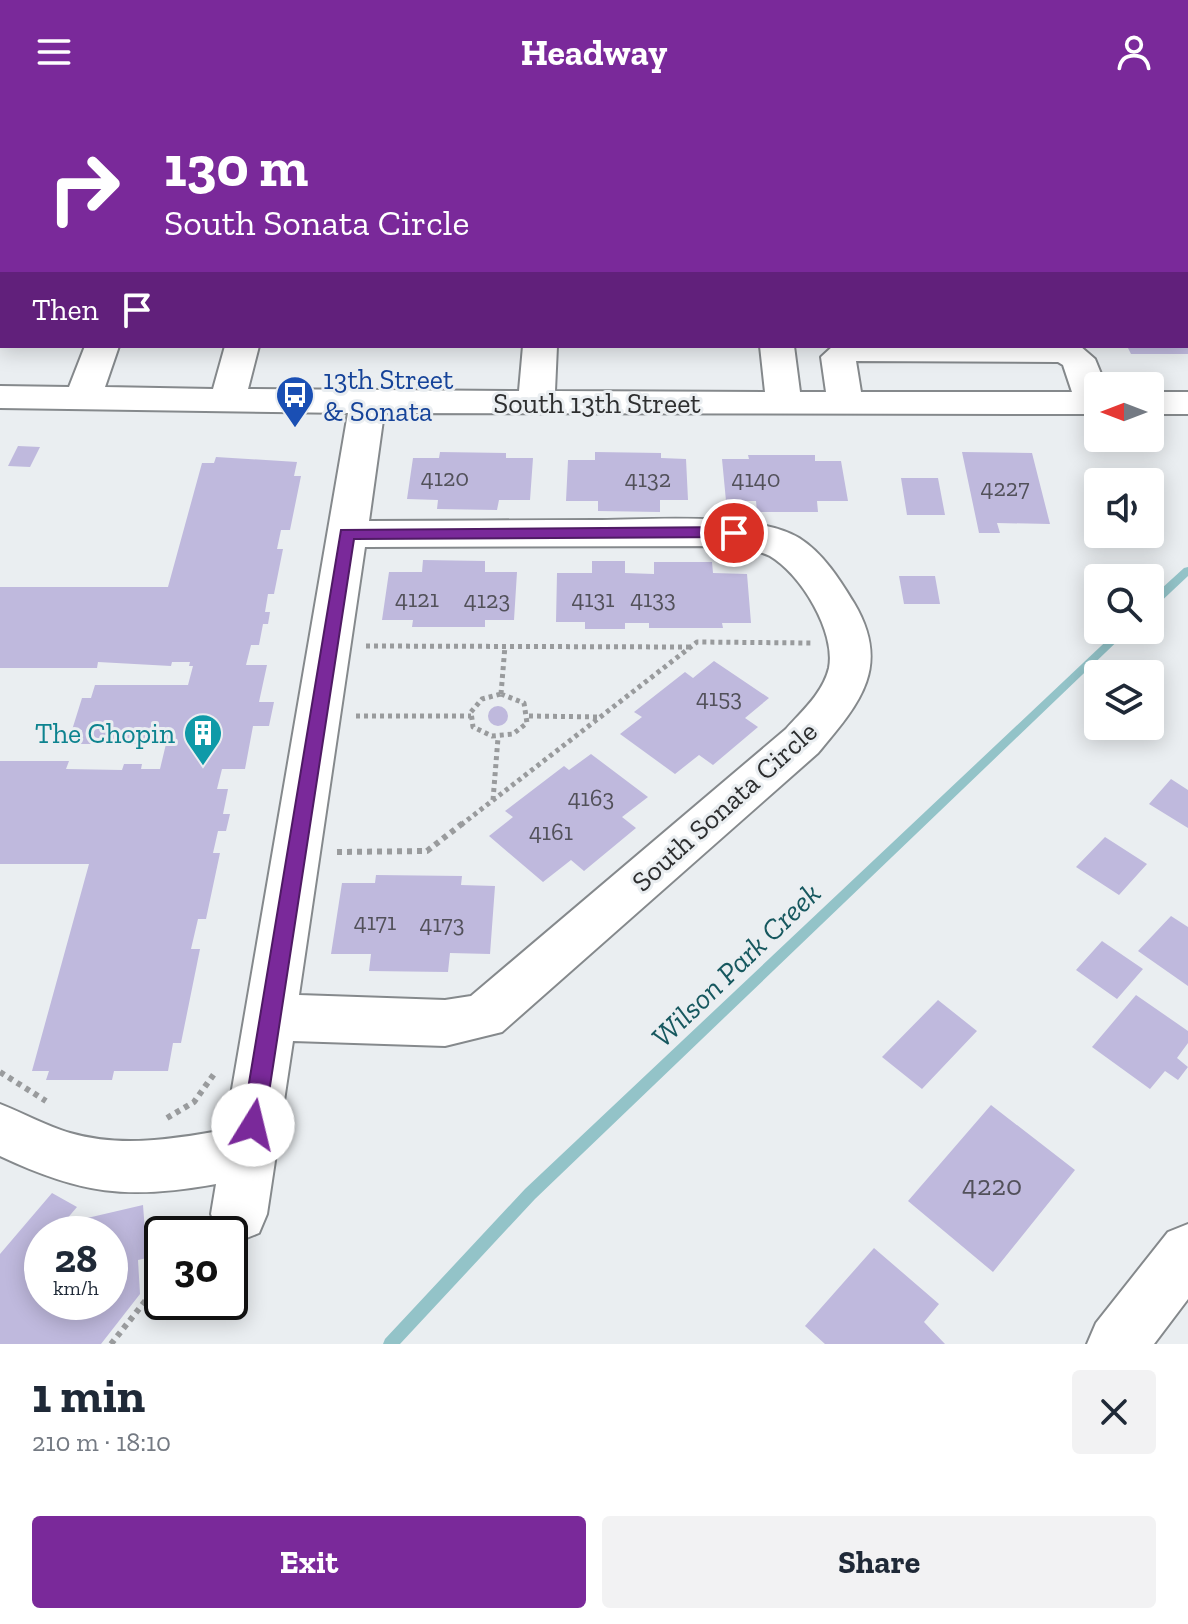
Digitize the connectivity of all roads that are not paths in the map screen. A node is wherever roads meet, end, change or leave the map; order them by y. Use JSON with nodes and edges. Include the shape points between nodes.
{"nodes":[{"id":1,"x":101,"y":348,"type":"edge"},
{"id":2,"x":241,"y":348,"type":"edge"},
{"id":3,"x":540,"y":348,"type":"edge"},
{"id":4,"x":777,"y":348,"type":"edge"},
{"id":5,"x":837,"y":351,"type":"edge"},
{"id":6,"x":1084,"y":374,"type":"edge"},
{"id":7,"x":7,"y":397,"type":"edge"},
{"id":8,"x":83,"y":398,"type":"junction"},
{"id":9,"x":228,"y":400,"type":"junction"},
{"id":10,"x":368,"y":402,"type":"junction"},
{"id":11,"x":536,"y":403,"type":"junction"},
{"id":12,"x":784,"y":403,"type":"junction"},
{"id":13,"x":845,"y":403,"type":"junction"},
{"id":14,"x":1084,"y":403,"type":"edge"},
{"id":15,"x":1164,"y":403,"type":"edge"},
{"id":16,"x":1188,"y":403,"type":"edge"},
{"id":17,"x":0,"y":431,"type":"edge"},
{"id":18,"x":347,"y":534,"type":"junction"},
{"id":19,"x":270,"y":1017,"type":"junction"},
{"id":20,"x":0,"y":1129,"type":"edge"},
{"id":21,"x":249,"y":1152,"type":"junction"},
{"id":22,"x":239,"y":1214,"type":"dead end"},
{"id":23,"x":1188,"y":1252,"type":"edge"},
{"id":24,"x":1117,"y":1344,"type":"edge"}],
"edges":[{"from":1,"to":8,"type":"street"},
{"from":2,"to":9,"type":"street"},
{"from":3,"to":11,"type":"street"},
{"from":4,"to":12,"type":"street"},
{"from":5,"to":6,"type":"street","via":[[1065,352],[1078,359]]},
{"from":5,"to":13,"type":"street"},
{"from":7,"to":8,"type":"street","name":"South 13th Street"},
{"from":7,"to":17,"type":"street"},
{"from":8,"to":9,"type":"street","name":"South 13th Street"},
{"from":9,"to":10,"type":"street","name":"South 13th Street"},
{"from":10,"to":11,"type":"street","name":"South 13th Street"},
{"from":10,"to":18,"type":"street"},
{"from":11,"to":12,"type":"street","name":"South 13th Street"},
{"from":12,"to":13,"type":"street","name":"South 13th Street"},
{"from":13,"to":14,"type":"street","name":"South 13th Street"},
{"from":15,"to":16,"type":"street"},
{"from":18,"to":19,"type":"street"},
{"from":18,"to":19,"type":"street","name":"South Sonata Circle","via":[[734,533],[784,547],[813,573],[851,643],[850,668],[838,699],[802,741],[484,1016],[445,1023]]},
{"from":19,"to":21,"type":"street"},
{"from":20,"to":21,"type":"street","via":[[65,1158],[125,1168]]},
{"from":21,"to":22,"type":"street"},
{"from":23,"to":24,"type":"street"}]}
